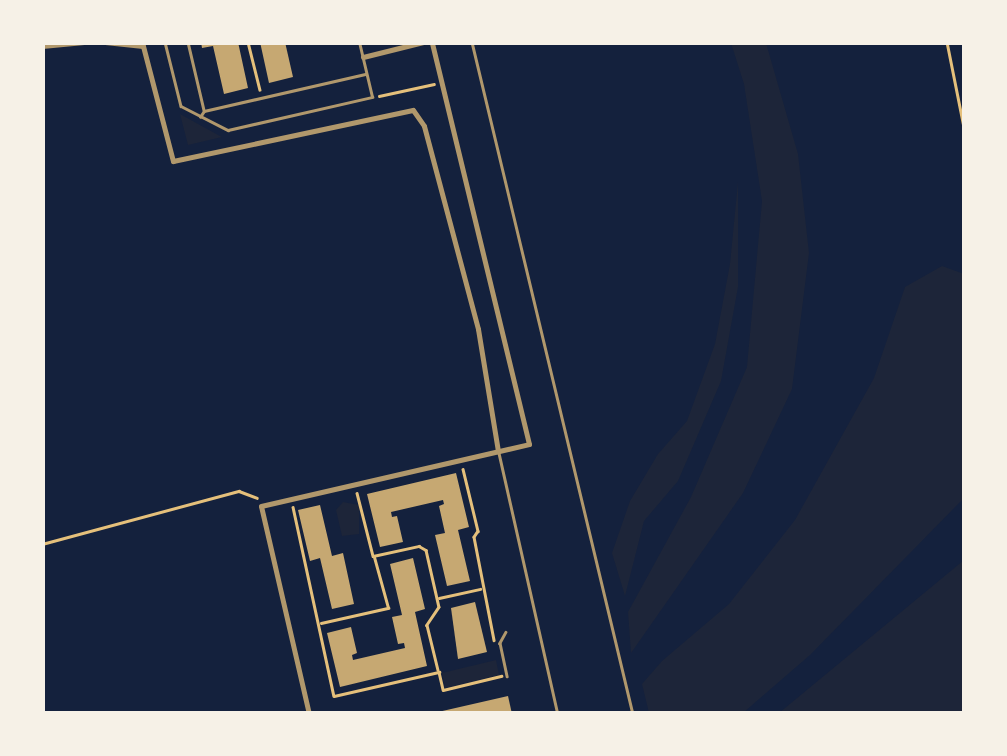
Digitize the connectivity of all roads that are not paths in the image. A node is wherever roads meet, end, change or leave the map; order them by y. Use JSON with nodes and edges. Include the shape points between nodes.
{"nodes":[{"id":1,"x":84,"y":42,"type":"edge"},
{"id":2,"x":105,"y":42,"type":"edge"},
{"id":3,"x":165,"y":42,"type":"edge"},
{"id":4,"x":188,"y":42,"type":"edge"},
{"id":5,"x":360,"y":42,"type":"edge"},
{"id":6,"x":424,"y":42,"type":"edge"},
{"id":7,"x":432,"y":42,"type":"edge"},
{"id":8,"x":472,"y":42,"type":"edge"},
{"id":9,"x":42,"y":46,"type":"edge"},
{"id":10,"x":363,"y":57,"type":"junction"},
{"id":11,"x":367,"y":74,"type":"junction"},
{"id":12,"x":204,"y":111,"type":"junction"},
{"id":13,"x":199,"y":118,"type":"junction"},
{"id":14,"x":498,"y":452,"type":"junction"},
{"id":15,"x":506,"y":632,"type":"dead end"},
{"id":16,"x":505,"y":676,"type":"road end"},
{"id":17,"x":309,"y":714,"type":"edge"},
{"id":18,"x":558,"y":714,"type":"edge"},
{"id":19,"x":633,"y":714,"type":"edge"}],
"edges":[{"from":1,"to":9,"type":"street"},
{"from":2,"to":14,"type":"street","via":[[144,46],[174,162],[413,110],[424,126],[478,329]]},
{"from":3,"to":13,"type":"lane","via":[[181,106]]},
{"from":4,"to":12,"type":"lane"},
{"from":5,"to":10,"type":"lane"},
{"from":6,"to":10,"type":"street"},
{"from":7,"to":14,"type":"street","via":[[529,444]]},
{"from":8,"to":19,"type":"lane"},
{"from":10,"to":11,"type":"lane"},
{"from":11,"to":12,"type":"lane"},
{"from":11,"to":13,"type":"lane","via":[[372,97],[228,130]]},
{"from":12,"to":13,"type":"lane"},
{"from":14,"to":17,"type":"street","via":[[261,506]]},
{"from":14,"to":18,"type":"lane"},
{"from":15,"to":16,"type":"lane","via":[[500,644]]}]}
